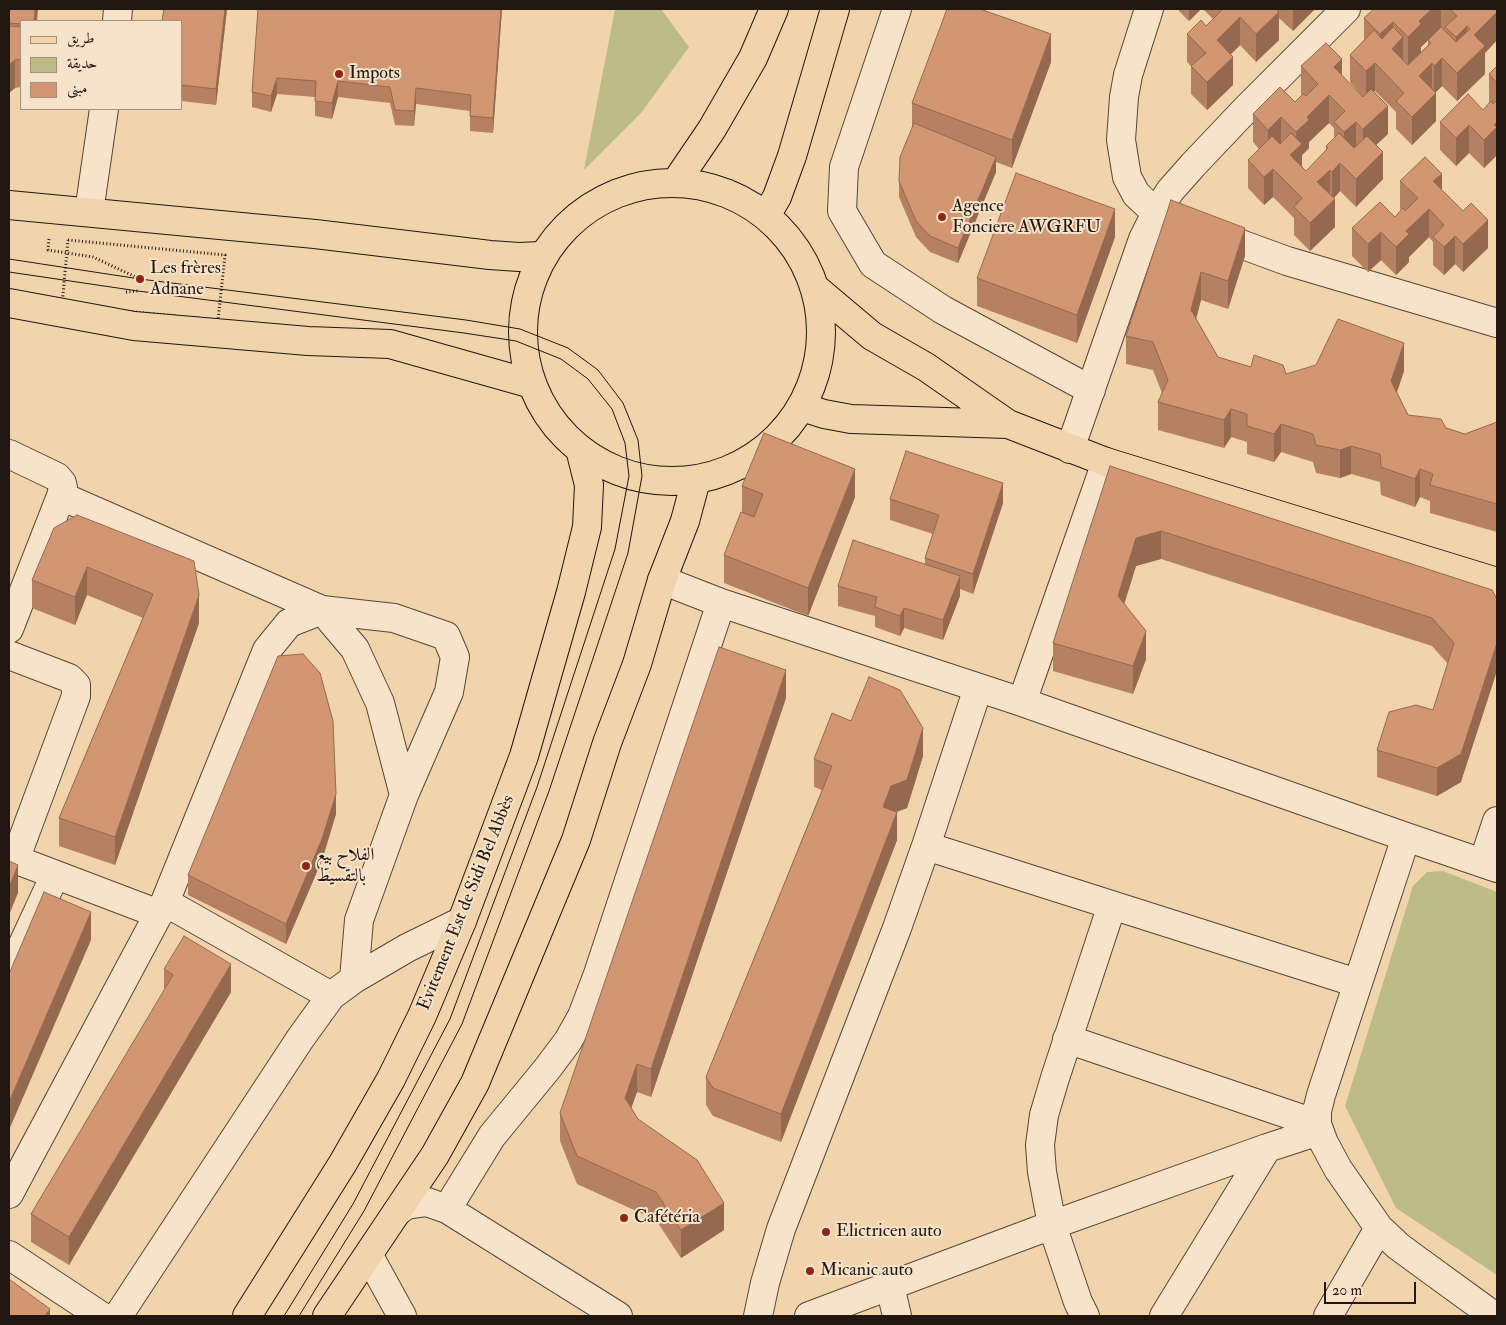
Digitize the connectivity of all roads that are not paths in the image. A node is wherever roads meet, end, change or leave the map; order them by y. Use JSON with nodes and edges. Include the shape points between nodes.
{"nodes":[{"id":1,"x":774,"y":9,"type":"edge"},
{"id":2,"x":835,"y":9,"type":"edge"},
{"id":3,"x":897,"y":9,"type":"edge"},
{"id":4,"x":1149,"y":9,"type":"edge"},
{"id":5,"x":1346,"y":9,"type":"edge"},
{"id":6,"x":104,"y":110,"type":"edge"},
{"id":7,"x":676,"y":182,"type":"junction"},
{"id":8,"x":9,"y":204,"type":"edge"},
{"id":9,"x":89,"y":212,"type":"junction"},
{"id":10,"x":1156,"y":213,"type":"junction"},
{"id":11,"x":766,"y":216,"type":"junction"},
{"id":12,"x":541,"y":256,"type":"junction"},
{"id":13,"x":815,"y":288,"type":"junction"},
{"id":14,"x":9,"y":303,"type":"edge"},
{"id":15,"x":1497,"y":323,"type":"edge"},
{"id":16,"x":532,"y":384,"type":"junction"},
{"id":17,"x":1090,"y":390,"type":"junction"},
{"id":18,"x":802,"y":407,"type":"junction"},
{"id":19,"x":1008,"y":424,"type":"junction"},
{"id":20,"x":1070,"y":449,"type":"junction"},
{"id":21,"x":581,"y":453,"type":"junction"},
{"id":22,"x":9,"y":454,"type":"edge"},
{"id":23,"x":1106,"y":462,"type":"junction"},
{"id":24,"x":696,"y":480,"type":"junction"},
{"id":25,"x":61,"y":496,"type":"junction"},
{"id":26,"x":662,"y":580,"type":"junction"},
{"id":27,"x":1497,"y":582,"type":"edge"},
{"id":28,"x":721,"y":603,"type":"junction"},
{"id":29,"x":322,"y":610,"type":"junction"},
{"id":30,"x":9,"y":629,"type":"edge"},
{"id":31,"x":9,"y":656,"type":"edge"},
{"id":32,"x":978,"y":688,"type":"junction"},
{"id":33,"x":1022,"y":702,"type":"junction"},
{"id":34,"x":404,"y":794,"type":"junction"},
{"id":35,"x":1497,"y":821,"type":"edge"},
{"id":36,"x":1406,"y":837,"type":"junction"},
{"id":37,"x":926,"y":846,"type":"junction"},
{"id":38,"x":12,"y":859,"type":"edge"},
{"id":39,"x":1490,"y":865,"type":"edge"},
{"id":40,"x":55,"y":875,"type":"junction"},
{"id":41,"x":1112,"y":905,"type":"junction"},
{"id":42,"x":162,"y":908,"type":"junction"},
{"id":43,"x":462,"y":921,"type":"junction"},
{"id":44,"x":11,"y":963,"type":"edge"},
{"id":45,"x":354,"y":979,"type":"junction"},
{"id":46,"x":1357,"y":983,"type":"junction"},
{"id":47,"x":331,"y":996,"type":"junction"},
{"id":48,"x":1067,"y":1039,"type":"junction"},
{"id":49,"x":1318,"y":1128,"type":"junction"},
{"id":50,"x":1267,"y":1148,"type":"junction"},
{"id":51,"x":9,"y":1194,"type":"edge"},
{"id":52,"x":447,"y":1209,"type":"junction"},
{"id":53,"x":396,"y":1212,"type":"junction"},
{"id":54,"x":1052,"y":1225,"type":"junction"},
{"id":55,"x":1379,"y":1228,"type":"junction"},
{"id":56,"x":9,"y":1256,"type":"edge"},
{"id":57,"x":369,"y":1256,"type":"junction"},
{"id":58,"x":890,"y":1286,"type":"junction"},
{"id":59,"x":101,"y":1316,"type":"edge"},
{"id":60,"x":118,"y":1316,"type":"edge"},
{"id":61,"x":247,"y":1316,"type":"edge"},
{"id":62,"x":327,"y":1316,"type":"edge"},
{"id":63,"x":402,"y":1316,"type":"edge"},
{"id":64,"x":618,"y":1316,"type":"edge"},
{"id":65,"x":758,"y":1316,"type":"edge"},
{"id":66,"x":809,"y":1316,"type":"edge"},
{"id":67,"x":897,"y":1316,"type":"edge"},
{"id":68,"x":1085,"y":1316,"type":"edge"},
{"id":69,"x":1164,"y":1316,"type":"edge"},
{"id":70,"x":1328,"y":1316,"type":"edge"},
{"id":71,"x":1494,"y":1316,"type":"edge"}],
"edges":[{"from":1,"to":7,"type":"main road","via":[[753,58],[712,129]]},
{"from":2,"to":11,"type":"main road","via":[[792,156]]},
{"from":3,"to":17,"type":"street","via":[[844,167],[842,212],[873,264],[943,310]]},
{"from":4,"to":10,"type":"street","via":[[1127,83],[1121,140],[1127,177],[1136,194]]},
{"from":5,"to":10,"type":"street","via":[[1193,165]]},
{"from":6,"to":9,"type":"street"},
{"from":7,"to":11,"type":"main road","via":[[709,187],[739,198]]},
{"from":7,"to":12,"type":"main road","via":[[624,190],[576,216]]},
{"from":8,"to":9,"type":"main road"},
{"from":9,"to":12,"type":"main road","via":[[490,255]]},
{"from":10,"to":15,"type":"street","via":[[1287,261]]},
{"from":10,"to":17,"type":"street","via":[[1143,239]]},
{"from":11,"to":13,"type":"main road","via":[[796,248]]},
{"from":12,"to":16,"type":"main road","via":[[527,289],[520,329]]},
{"from":13,"to":18,"type":"main road","via":[[821,318],[821,349],[814,379]]},
{"from":13,"to":19,"type":"main road","via":[[872,336],[926,367]]},
{"from":14,"to":16,"type":"main road","via":[[134,326],[308,341],[390,344]]},
{"from":16,"to":21,"type":"main road","via":[[553,426]]},
{"from":17,"to":20,"type":"street"},
{"from":18,"to":19,"type":"main road","via":[[851,419]]},
{"from":18,"to":24,"type":"main road","via":[[787,429],[746,463],[722,474]]},
{"from":19,"to":20,"type":"main road"},
{"from":20,"to":23,"type":"main road"},
{"from":21,"to":24,"type":"main road","via":[[613,471]]},
{"from":21,"to":43,"type":"main road","name":"Evitement Est de Sidi Bel Abbès","via":[[589,486],[587,527],[524,756]]},
{"from":22,"to":25,"type":"street","via":[[57,477],[62,483]]},
{"from":23,"to":27,"type":"main road"},
{"from":23,"to":33,"type":"street"},
{"from":24,"to":26,"type":"main road","via":[[685,521]]},
{"from":25,"to":29,"type":"street"},
{"from":25,"to":30,"type":"street"},
{"from":26,"to":28,"type":"street"},
{"from":26,"to":53,"type":"main road","via":[[637,664],[576,840],[475,1084],[436,1155]]},
{"from":28,"to":32,"type":"street"},
{"from":28,"to":52,"type":"street","via":[[582,1016],[568,1041],[492,1136]]},
{"from":29,"to":34,"type":"street","via":[[355,649],[380,703]]},
{"from":29,"to":34,"type":"street","via":[[394,618],[446,636],[455,657],[449,692]]},
{"from":29,"to":42,"type":"street","via":[[289,623],[267,650]]},
{"from":31,"to":38,"type":"street","via":[[69,678],[76,685],[76,696]]},
{"from":32,"to":33,"type":"street"},
{"from":32,"to":37,"type":"street"},
{"from":33,"to":36,"type":"street"},
{"from":34,"to":45,"type":"street","via":[[359,920]]},
{"from":35,"to":39,"type":"street"},
{"from":36,"to":39,"type":"street"},
{"from":36,"to":46,"type":"street"},
{"from":37,"to":41,"type":"street"},
{"from":37,"to":65,"type":"street","via":[[781,1230]]},
{"from":38,"to":40,"type":"street"},
{"from":40,"to":42,"type":"street"},
{"from":40,"to":44,"type":"street"},
{"from":41,"to":46,"type":"street"},
{"from":41,"to":48,"type":"street"},
{"from":42,"to":47,"type":"street"},
{"from":42,"to":51,"type":"street"},
{"from":43,"to":45,"type":"street"},
{"from":43,"to":61,"type":"main road","name":"Evitement Est de Sidi Bel Abbès","via":[[391,1079],[343,1163]]},
{"from":45,"to":47,"type":"street"},
{"from":46,"to":49,"type":"street","via":[[1321,1095],[1317,1111]]},
{"from":47,"to":60,"type":"street","via":[[300,1038]]},
{"from":48,"to":49,"type":"street"},
{"from":48,"to":54,"type":"street","via":[[1044,1115],[1040,1145]]},
{"from":49,"to":50,"type":"street"},
{"from":49,"to":55,"type":"street","via":[[1338,1169]]},
{"from":50,"to":54,"type":"street"},
{"from":50,"to":69,"type":"street"},
{"from":52,"to":53,"type":"street","via":[[427,1202],[406,1205]]},
{"from":52,"to":64,"type":"street"},
{"from":53,"to":57,"type":"main road"},
{"from":54,"to":58,"type":"street"},
{"from":54,"to":68,"type":"street"},
{"from":55,"to":70,"type":"street"},
{"from":55,"to":71,"type":"street","via":[[1404,1251]]},
{"from":56,"to":59,"type":"street"},
{"from":57,"to":62,"type":"main road"},
{"from":57,"to":63,"type":"street"},
{"from":58,"to":66,"type":"street"},
{"from":58,"to":67,"type":"street"}]}
